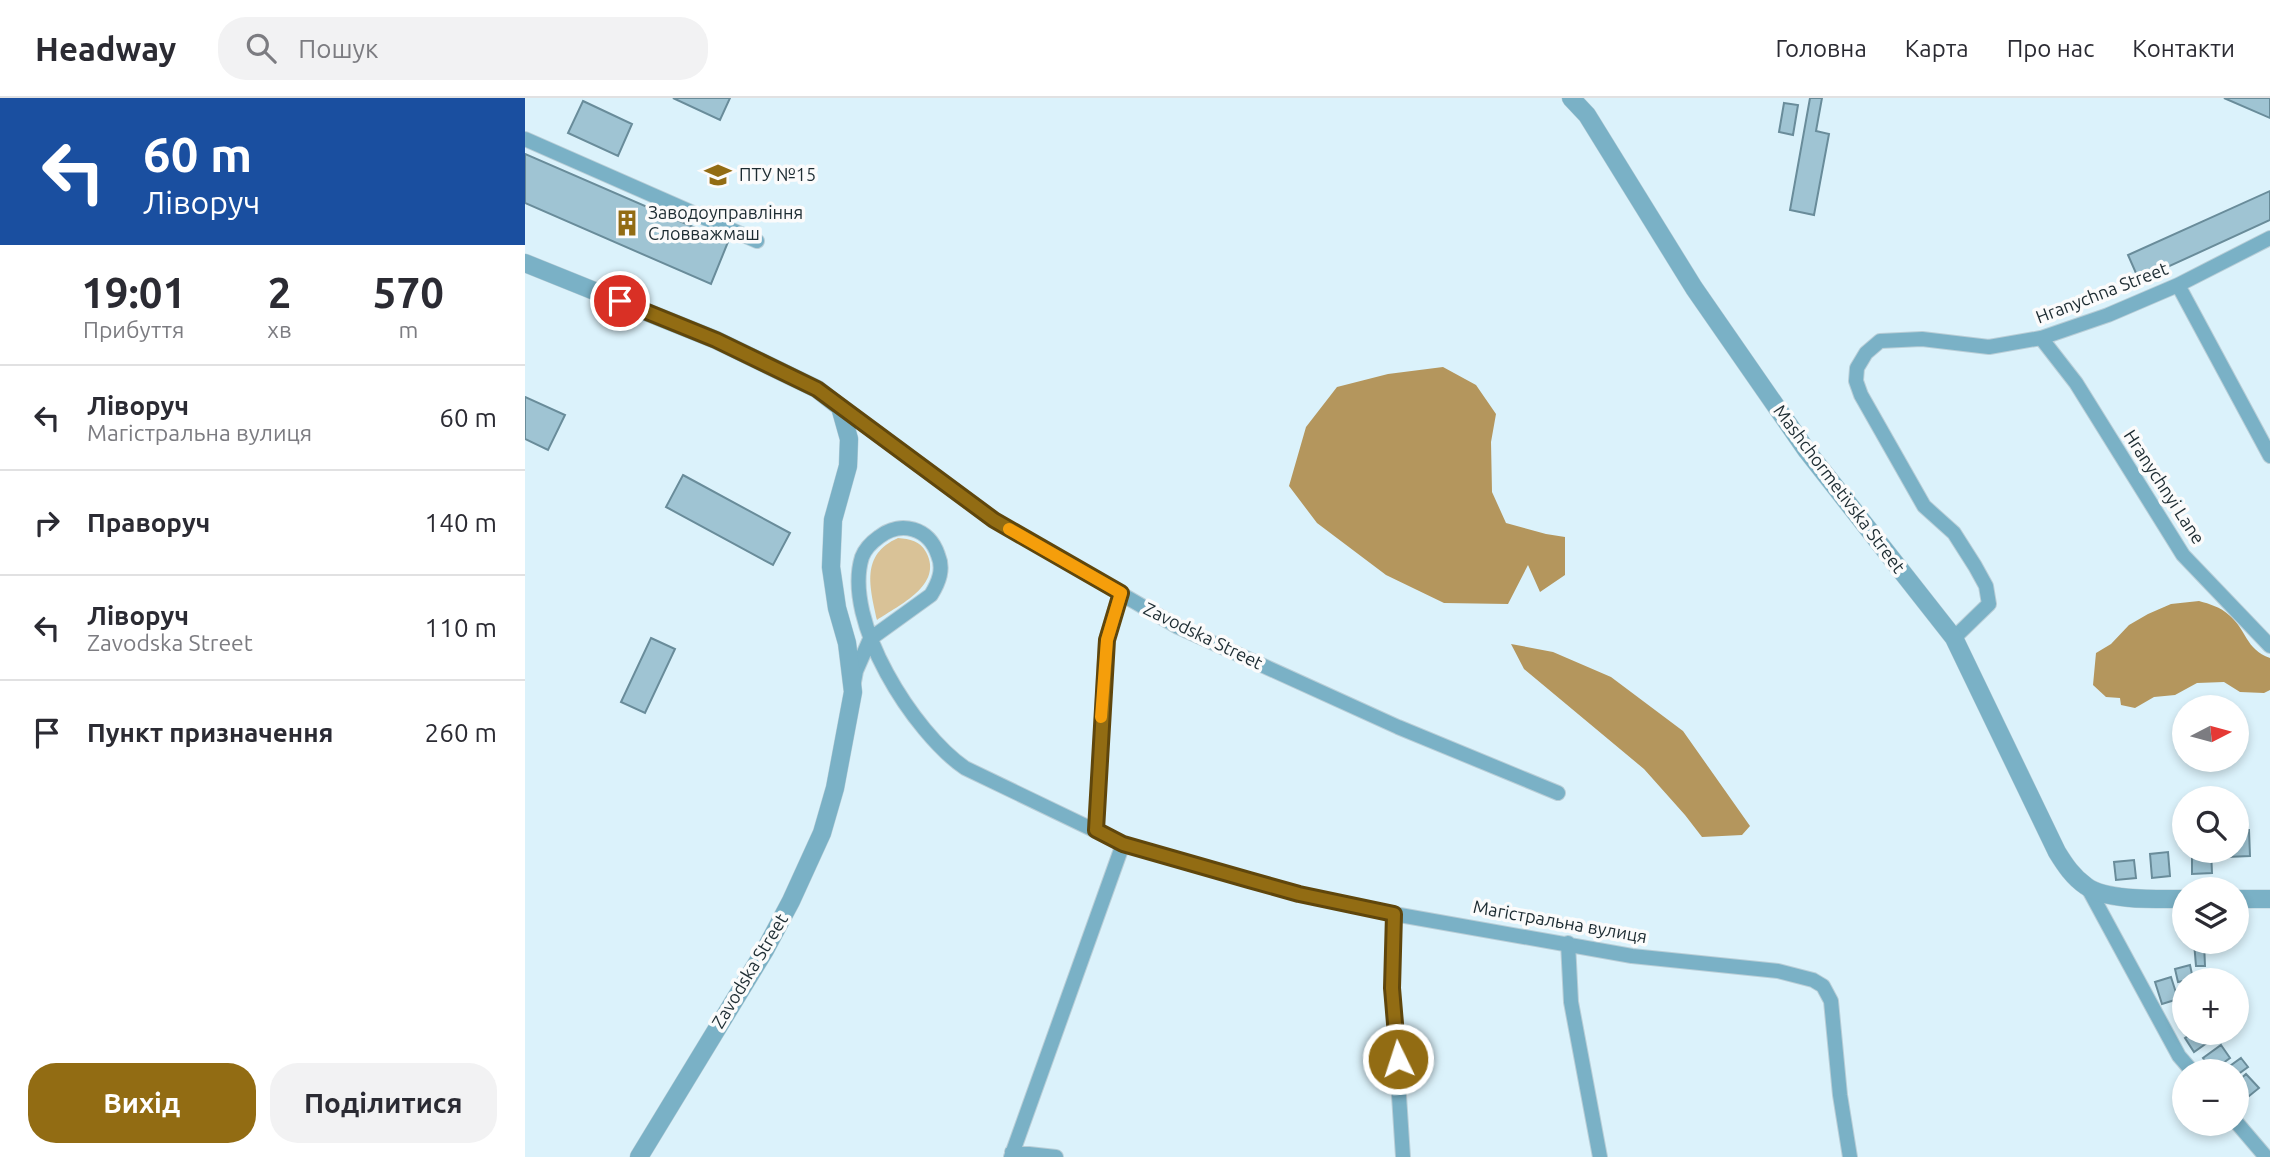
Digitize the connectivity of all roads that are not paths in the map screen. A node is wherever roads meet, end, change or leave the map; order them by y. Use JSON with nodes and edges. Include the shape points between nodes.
{"nodes":[{"id":1,"x":1571,"y":98,"type":"edge"},
{"id":2,"x":525,"y":139,"type":"edge"},
{"id":3,"x":2270,"y":238,"type":"edge"},
{"id":4,"x":757,"y":241,"type":"dead end"},
{"id":5,"x":525,"y":263,"type":"edge"},
{"id":6,"x":2178,"y":285,"type":"junction"},
{"id":7,"x":2041,"y":338,"type":"junction"},
{"id":8,"x":840,"y":407,"type":"junction"},
{"id":9,"x":2270,"y":456,"type":"edge"},
{"id":10,"x":1121,"y":593,"type":"junction"},
{"id":11,"x":1954,"y":638,"type":"junction"},
{"id":12,"x":870,"y":639,"type":"junction"},
{"id":13,"x":2270,"y":646,"type":"edge"},
{"id":14,"x":853,"y":692,"type":"junction"},
{"id":15,"x":1558,"y":793,"type":"dead end"},
{"id":16,"x":1096,"y":830,"type":"junction"},
{"id":17,"x":1123,"y":844,"type":"junction"},
{"id":18,"x":2088,"y":888,"type":"junction"},
{"id":19,"x":2172,"y":899,"type":"edge"},
{"id":20,"x":2249,"y":899,"type":"edge"},
{"id":21,"x":2270,"y":899,"type":"edge"},
{"id":22,"x":1394,"y":914,"type":"junction"},
{"id":23,"x":1568,"y":943,"type":"junction"},
{"id":24,"x":2182,"y":1059,"type":"edge"},
{"id":25,"x":2248,"y":1136,"type":"edge"},
{"id":26,"x":1012,"y":1155,"type":"edge"},
{"id":27,"x":639,"y":1157,"type":"edge"},
{"id":28,"x":1056,"y":1157,"type":"edge"},
{"id":29,"x":1403,"y":1157,"type":"edge"},
{"id":30,"x":1600,"y":1157,"type":"edge"},
{"id":31,"x":1850,"y":1157,"type":"edge"},
{"id":32,"x":2266,"y":1157,"type":"edge"}],
"edges":[{"from":1,"to":11,"type":"street","name":"Mashchormetivska Street","via":[[1587,115],[1694,288],[1807,451]]},
{"from":2,"to":4,"type":"street"},
{"from":3,"to":6,"type":"street","name":"Hranychna Street"},
{"from":5,"to":8,"type":"street","name":"Zavodska Street","via":[[716,340],[817,389]]},
{"from":6,"to":7,"type":"street","name":"Hranychna Street"},
{"from":6,"to":9,"type":"street"},
{"from":7,"to":11,"type":"street","name":"Hranychna Street","via":[[1989,347],[1922,339],[1880,341],[1857,368],[1861,395],[1924,506],[1954,533],[1986,586],[1989,604]]},
{"from":7,"to":13,"type":"street","name":"Hranychnyi Lane","via":[[2076,383],[2183,555]]},
{"from":8,"to":10,"type":"street","name":"Zavodska Street","via":[[994,520]]},
{"from":8,"to":14,"type":"street","name":"Zavodska Street","via":[[849,439],[848,466],[833,520],[831,567]]},
{"from":10,"to":15,"type":"street","name":"Zavodska Street","via":[[1178,627],[1398,727]]},
{"from":10,"to":16,"type":"street","via":[[1107,640]]},
{"from":11,"to":18,"type":"street","name":"Mashchormetivska Street","via":[[2057,852]]},
{"from":12,"to":12,"type":"street","via":[[931,595],[937,584],[940,560],[930,538],[920,531],[896,528],[863,554],[859,583]]},
{"from":12,"to":14,"type":"street","name":"Zavodska Street","via":[[856,671]]},
{"from":12,"to":16,"type":"street","name":"Магістральна вулиця","via":[[906,704],[950,757]]},
{"from":14,"to":27,"type":"street","name":"Zavodska Street","via":[[822,833],[791,901]]},
{"from":16,"to":17,"type":"street","name":"Магістральна вулиця"},
{"from":17,"to":22,"type":"street","name":"Магістральна вулиця","via":[[1299,894]]},
{"from":17,"to":26,"type":"street"},
{"from":18,"to":19,"type":"street","via":[[2130,898]]},
{"from":18,"to":24,"type":"street"},
{"from":20,"to":21,"type":"street"},
{"from":22,"to":23,"type":"street","name":"Магістральна вулиця"},
{"from":22,"to":29,"type":"street","via":[[1392,988]]},
{"from":23,"to":30,"type":"street","via":[[1571,1002]]},
{"from":23,"to":31,"type":"street","name":"Магістральна вулиця","via":[[1632,956],[1777,971],[1823,986],[1831,1002]]},
{"from":25,"to":32,"type":"street"},
{"from":26,"to":28,"type":"street"}]}
